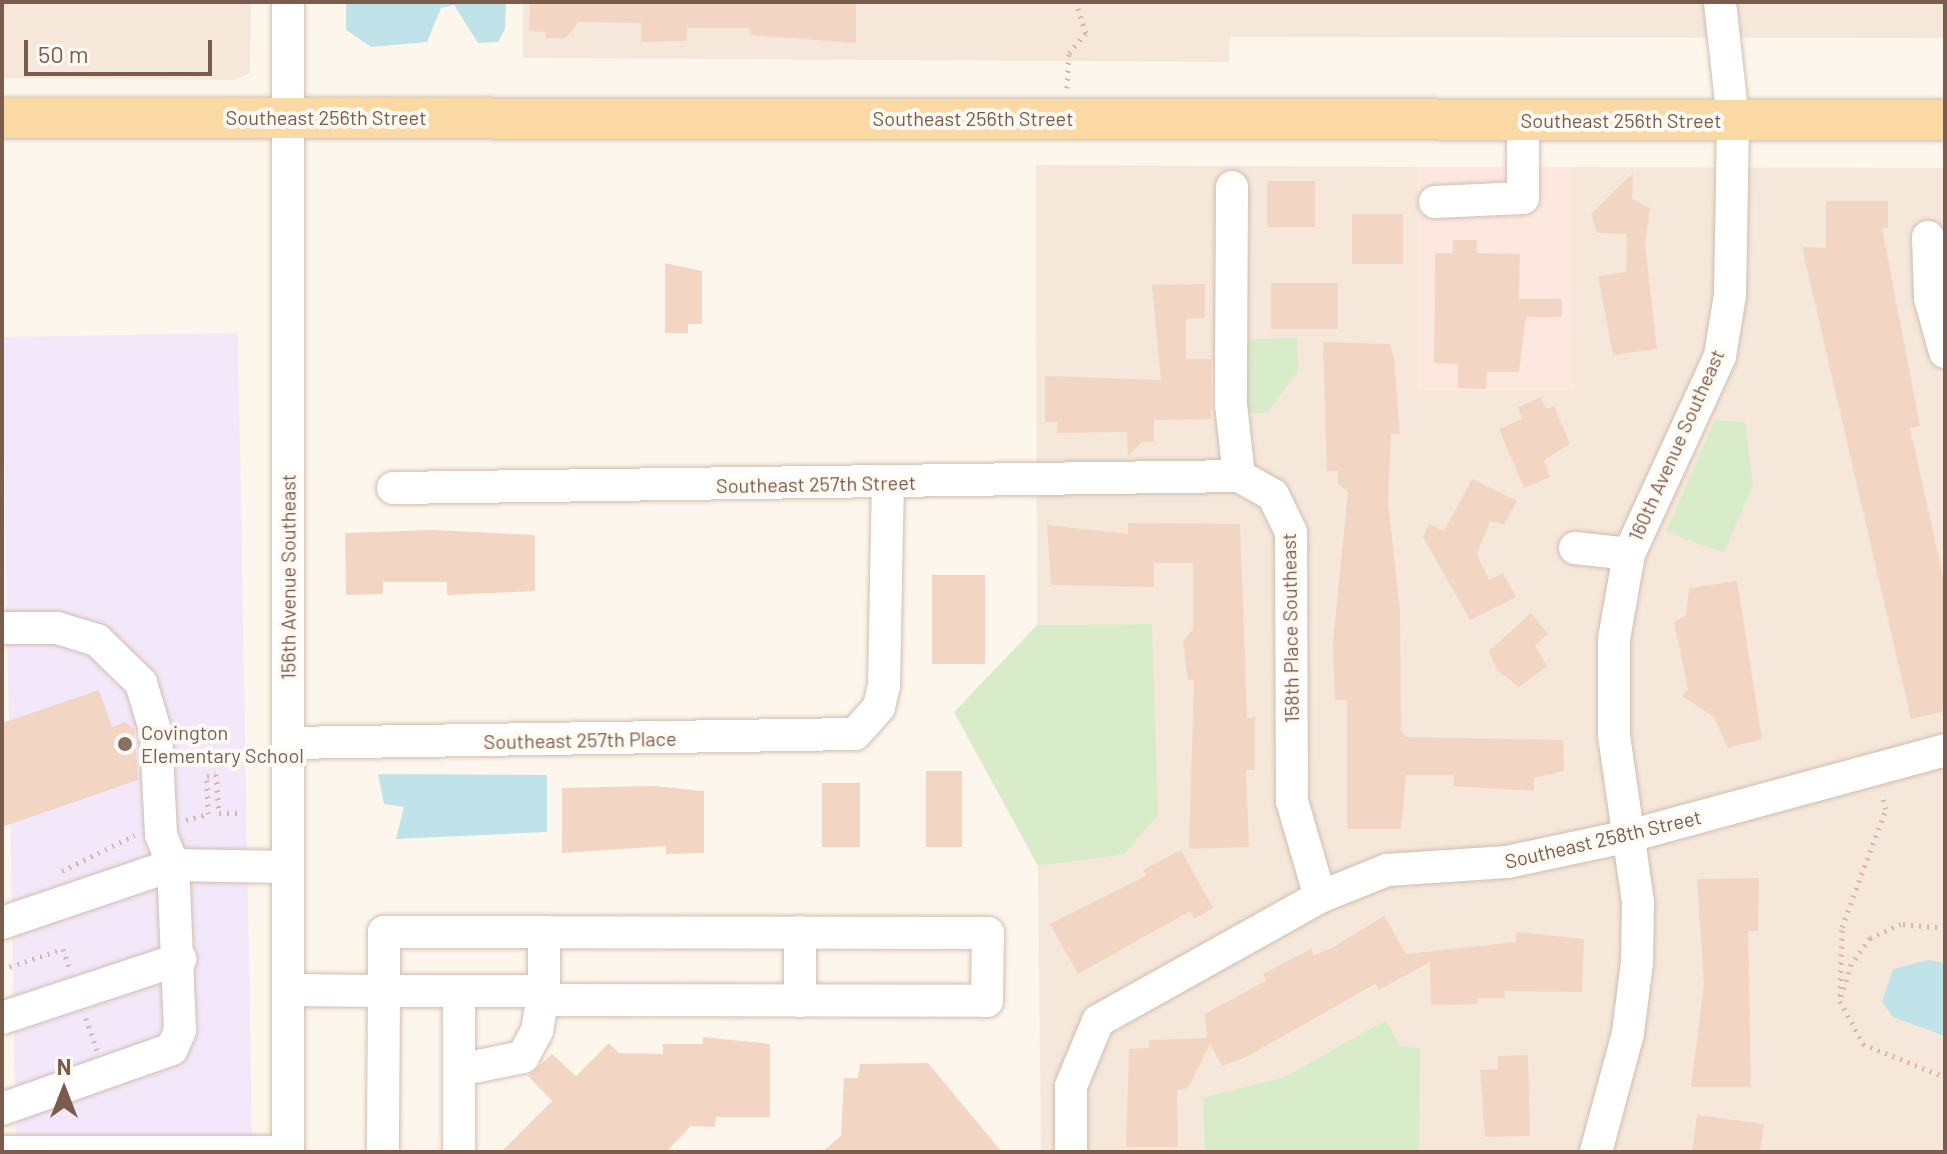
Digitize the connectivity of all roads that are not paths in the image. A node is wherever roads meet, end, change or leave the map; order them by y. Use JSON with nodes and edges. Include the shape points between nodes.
{"nodes":[{"id":1,"x":288,"y":2,"type":"edge"},
{"id":2,"x":1720,"y":2,"type":"edge"},
{"id":3,"x":287,"y":117,"type":"junction"},
{"id":4,"x":2,"y":118,"type":"edge"},
{"id":5,"x":1523,"y":120,"type":"junction"},
{"id":6,"x":1733,"y":120,"type":"junction"},
{"id":7,"x":1945,"y":120,"type":"edge"},
{"id":8,"x":1232,"y":187,"type":"dead end"},
{"id":9,"x":1435,"y":202,"type":"dead end"},
{"id":10,"x":1928,"y":237,"type":"dead end"},
{"id":11,"x":1945,"y":352,"type":"edge"},
{"id":12,"x":1239,"y":476,"type":"junction"},
{"id":13,"x":888,"y":484,"type":"junction"},
{"id":14,"x":393,"y":488,"type":"dead end"},
{"id":15,"x":1575,"y":548,"type":"dead end"},
{"id":16,"x":1629,"y":554,"type":"junction"},
{"id":17,"x":2,"y":628,"type":"edge"},
{"id":18,"x":288,"y":743,"type":"junction"},
{"id":19,"x":1945,"y":750,"type":"edge"},
{"id":20,"x":1629,"y":836,"type":"junction"},
{"id":21,"x":173,"y":865,"type":"junction"},
{"id":22,"x":288,"y":867,"type":"junction"},
{"id":23,"x":1320,"y":897,"type":"junction"},
{"id":24,"x":2,"y":923,"type":"edge"},
{"id":25,"x":544,"y":932,"type":"junction"},
{"id":26,"x":800,"y":932,"type":"junction"},
{"id":27,"x":180,"y":959,"type":"junction"},
{"id":28,"x":288,"y":990,"type":"junction"},
{"id":29,"x":384,"y":991,"type":"junction"},
{"id":30,"x":459,"y":991,"type":"junction"},
{"id":31,"x":543,"y":996,"type":"junction"},
{"id":32,"x":800,"y":1001,"type":"junction"},
{"id":33,"x":2,"y":1018,"type":"edge"},
{"id":34,"x":459,"y":1070,"type":"junction"},
{"id":35,"x":2,"y":1109,"type":"edge"},
{"id":36,"x":2,"y":1152,"type":"edge"},
{"id":37,"x":288,"y":1152,"type":"edge"},
{"id":38,"x":383,"y":1152,"type":"edge"},
{"id":39,"x":459,"y":1152,"type":"edge"},
{"id":40,"x":1071,"y":1152,"type":"edge"},
{"id":41,"x":1596,"y":1152,"type":"edge"}],
"edges":[{"from":1,"to":3,"type":"street","name":"156th Avenue Southeast"},
{"from":2,"to":6,"type":"street","name":"160th Avenue Southeast"},
{"from":3,"to":4,"type":"main road","name":"Southeast 256th Street"},
{"from":3,"to":5,"type":"main road","name":"Southeast 256th Street"},
{"from":3,"to":18,"type":"street","name":"156th Avenue Southeast"},
{"from":5,"to":6,"type":"main road","name":"Southeast 256th Street"},
{"from":5,"to":9,"type":"street","via":[[1523,198]]},
{"from":6,"to":7,"type":"main road","name":"Southeast 256th Street"},
{"from":6,"to":16,"type":"street","name":"160th Avenue Southeast","via":[[1730,295],[1720,356]]},
{"from":8,"to":12,"type":"street","via":[[1231,404]]},
{"from":10,"to":11,"type":"street","via":[[1932,314]]},
{"from":12,"to":13,"type":"street","name":"Southeast 257th Street"},
{"from":12,"to":23,"type":"street","name":"158th Place Southeast","via":[[1273,495],[1291,532],[1292,801]]},
{"from":13,"to":14,"type":"street","name":"Southeast 257th Street"},
{"from":13,"to":18,"type":"street","name":"Southeast 257th Place","via":[[884,686],[867,724],[855,734]]},
{"from":15,"to":16,"type":"street","name":"160th Avenue Southeast"},
{"from":16,"to":20,"type":"street","name":"160th Avenue Southeast","via":[[1614,639],[1613,699]]},
{"from":17,"to":21,"type":"street","via":[[88,636],[114,652],[141,683],[156,733],[161,835]]},
{"from":18,"to":22,"type":"street","name":"156th Avenue Southeast"},
{"from":19,"to":20,"type":"street","name":"Southeast 258th Street"},
{"from":20,"to":23,"type":"street","name":"Southeast 258th Street","via":[[1507,862],[1387,870]]},
{"from":20,"to":41,"type":"street","name":"160th Avenue Southeast","via":[[1637,963],[1628,1033]]},
{"from":21,"to":22,"type":"street"},
{"from":21,"to":24,"type":"street"},
{"from":21,"to":27,"type":"street"},
{"from":22,"to":28,"type":"street","name":"156th Avenue Southeast"},
{"from":23,"to":40,"type":"street","name":"Southeast 258th Street","via":[[1098,1021],[1071,1086]]},
{"from":25,"to":26,"type":"street"},
{"from":25,"to":29,"type":"street","via":[[384,932]]},
{"from":25,"to":31,"type":"street"},
{"from":26,"to":32,"type":"street"},
{"from":26,"to":32,"type":"street","via":[[988,933],[987,1001]]},
{"from":27,"to":33,"type":"street"},
{"from":27,"to":35,"type":"street","via":[[180,1030],[172,1049]]},
{"from":28,"to":29,"type":"street"},
{"from":28,"to":37,"type":"street","name":"156th Avenue Southeast"},
{"from":29,"to":30,"type":"street"},
{"from":29,"to":38,"type":"street"},
{"from":30,"to":31,"type":"street"},
{"from":30,"to":34,"type":"street"},
{"from":31,"to":32,"type":"street"},
{"from":31,"to":34,"type":"street","via":[[523,1057]]},
{"from":34,"to":39,"type":"street"},
{"from":36,"to":37,"type":"street"}]}
